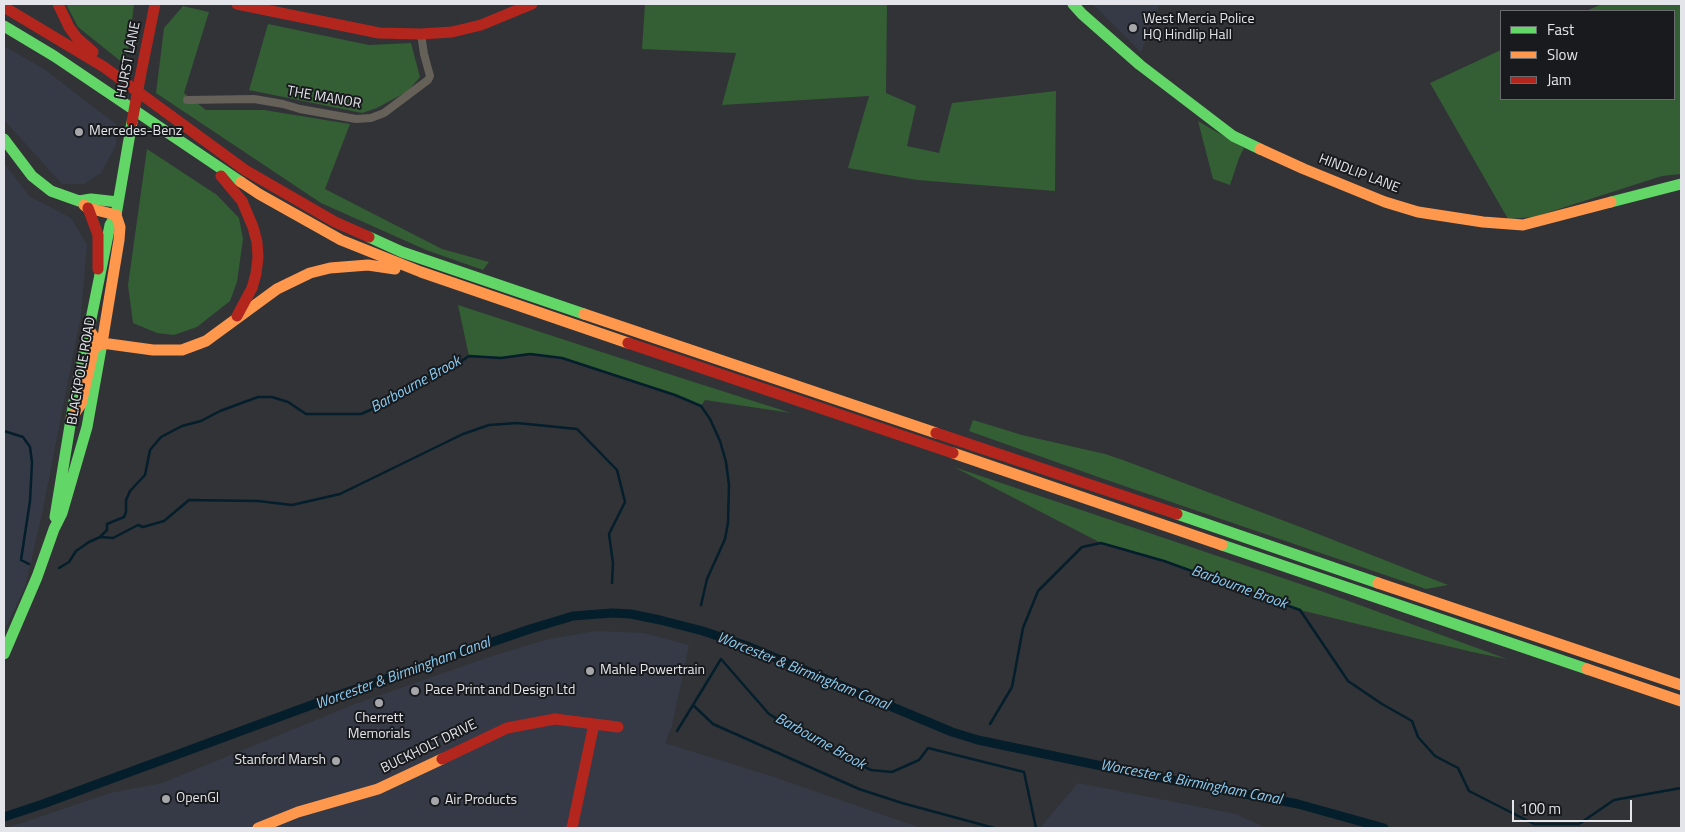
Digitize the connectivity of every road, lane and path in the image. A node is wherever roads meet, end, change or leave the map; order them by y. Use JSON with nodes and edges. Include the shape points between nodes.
{"nodes":[{"id":1,"x":58,"y":4,"type":"edge"},
{"id":2,"x":155,"y":4,"type":"edge"},
{"id":3,"x":237,"y":4,"type":"edge"},
{"id":4,"x":532,"y":4,"type":"edge"},
{"id":5,"x":1074,"y":4,"type":"edge"},
{"id":6,"x":4,"y":7,"type":"edge"},
{"id":7,"x":4,"y":26,"type":"edge"},
{"id":8,"x":421,"y":34,"type":"junction"},
{"id":9,"x":104,"y":67,"type":"junction"},
{"id":10,"x":187,"y":100,"type":"dead end"},
{"id":11,"x":132,"y":122,"type":"joint"},
{"id":12,"x":4,"y":139,"type":"edge"},
{"id":13,"x":210,"y":162,"type":"junction"},
{"id":14,"x":1681,"y":184,"type":"edge"},
{"id":15,"x":118,"y":202,"type":"junction"},
{"id":16,"x":83,"y":204,"type":"junction"},
{"id":17,"x":116,"y":215,"type":"junction"},
{"id":18,"x":422,"y":272,"type":"junction"},
{"id":19,"x":100,"y":276,"type":"junction"},
{"id":20,"x":232,"y":323,"type":"junction"},
{"id":21,"x":89,"y":329,"type":"junction"},
{"id":22,"x":102,"y":343,"type":"junction"},
{"id":23,"x":72,"y":418,"type":"junction"},
{"id":24,"x":54,"y":529,"type":"junction"},
{"id":25,"x":4,"y":654,"type":"edge"},
{"id":26,"x":1681,"y":685,"type":"edge"},
{"id":27,"x":1681,"y":701,"type":"edge"},
{"id":28,"x":594,"y":724,"type":"junction"},
{"id":29,"x":618,"y":727,"type":"dead end"},
{"id":30,"x":258,"y":828,"type":"edge"},
{"id":31,"x":572,"y":828,"type":"edge"}],
"edges":[{"from":1,"to":9,"type":"main road","via":[[77,38]]},
{"from":2,"to":11,"type":"main road","name":"HURST LANE","bridge":true},
{"from":3,"to":8,"type":"main road","via":[[379,33]]},
{"from":4,"to":8,"type":"main road","via":[[481,25],[452,32]]},
{"from":5,"to":14,"type":"main road","name":"HINDLIP LANE","via":[[1140,65],[1233,136],[1304,169],[1418,212],[1523,226]]},
{"from":6,"to":9,"type":"main road"},
{"from":7,"to":13,"type":"main road","via":[[54,56]]},
{"from":8,"to":10,"type":"street","name":"THE MANOR","via":[[430,76],[428,80],[384,113],[371,118],[356,119],[254,99]]},
{"from":9,"to":26,"type":"main road","via":[[245,170],[335,222],[402,252]]},
{"from":11,"to":15,"type":"main road","name":"BLACKPOLE ROAD"},
{"from":12,"to":16,"type":"main road","via":[[38,182]]},
{"from":13,"to":18,"type":"main road","via":[[326,232]]},
{"from":13,"to":20,"type":"main road","via":[[242,201],[257,242],[257,266],[252,288]]},
{"from":15,"to":16,"type":"main road","via":[[91,200]]},
{"from":15,"to":17,"type":"main road","name":"BLACKPOLE ROAD"},
{"from":16,"to":17,"type":"main road"},
{"from":16,"to":19,"type":"main road","via":[[98,235]]},
{"from":17,"to":19,"type":"main road","name":"BLACKPOLE ROAD","via":[[110,225]]},
{"from":17,"to":22,"type":"main road","name":"BLACKPOLE ROAD","via":[[120,226],[119,240]]},
{"from":18,"to":20,"type":"main road","via":[[368,265],[310,273],[277,289]]},
{"from":18,"to":27,"type":"main road"},
{"from":19,"to":21,"type":"main road","name":"BLACKPOLE ROAD"},
{"from":20,"to":22,"type":"main road","via":[[206,341],[182,350],[153,350]]},
{"from":21,"to":22,"type":"main road"},
{"from":21,"to":23,"type":"main road","name":"BLACKPOLE ROAD"},
{"from":22,"to":23,"type":"main road","via":[[92,353],[81,404]]},
{"from":22,"to":24,"type":"main road","name":"BLACKPOLE ROAD","via":[[87,427],[62,513]]},
{"from":23,"to":24,"type":"main road","name":"BLACKPOLE ROAD"},
{"from":24,"to":25,"type":"main road","name":"BLACKPOLE ROAD","via":[[38,577]]},
{"from":28,"to":29,"type":"main road","name":"BUCKHOLT DRIVE"},
{"from":28,"to":30,"type":"main road","name":"BUCKHOLT DRIVE","via":[[555,718],[507,728],[378,788],[298,812]]},
{"from":28,"to":31,"type":"main road"}]}
